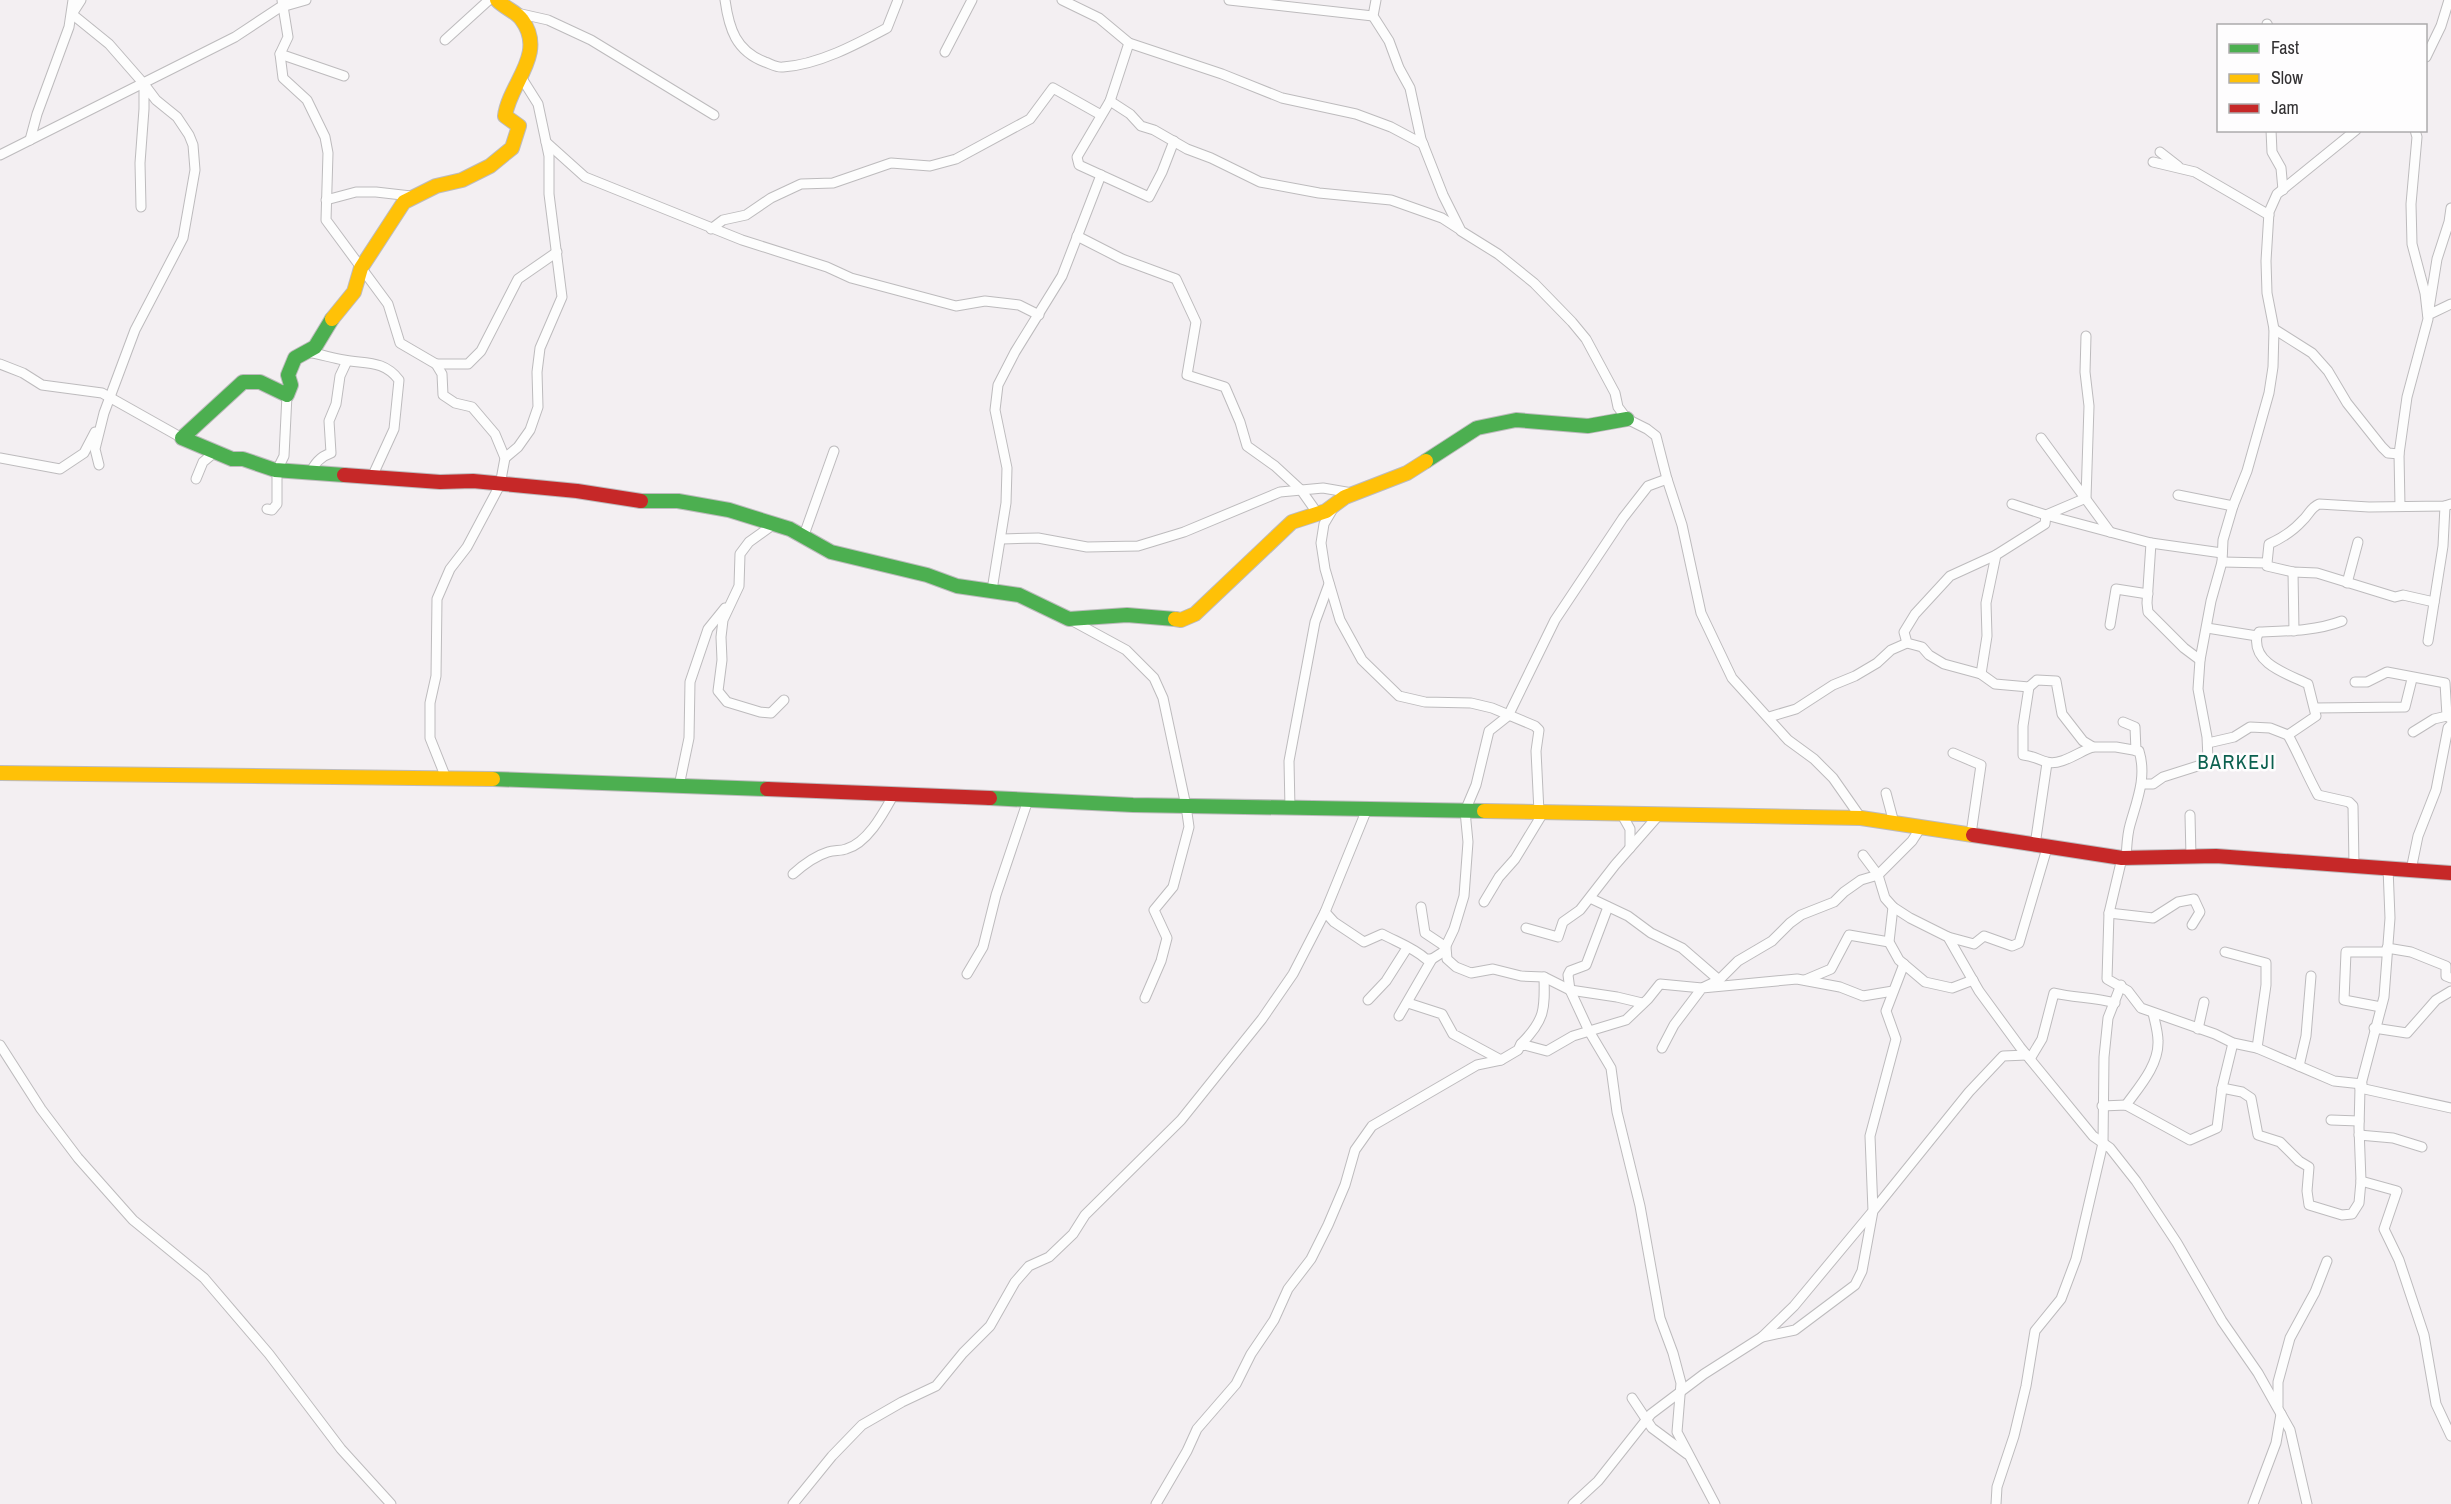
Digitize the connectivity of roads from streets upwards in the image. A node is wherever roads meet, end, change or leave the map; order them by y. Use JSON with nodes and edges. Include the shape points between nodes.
{"nodes":[{"id":1,"x":73,"y":0,"type":"edge"},
{"id":2,"x":81,"y":0,"type":"edge"},
{"id":3,"x":306,"y":0,"type":"edge"},
{"id":4,"x":489,"y":0,"type":"edge"},
{"id":5,"x":497,"y":0,"type":"edge"},
{"id":6,"x":725,"y":0,"type":"edge"},
{"id":7,"x":898,"y":0,"type":"edge"},
{"id":8,"x":972,"y":0,"type":"edge"},
{"id":9,"x":1062,"y":0,"type":"edge"},
{"id":10,"x":1229,"y":0,"type":"edge"},
{"id":11,"x":1376,"y":0,"type":"edge"},
{"id":12,"x":2449,"y":0,"type":"edge"},
{"id":13,"x":285,"y":2,"type":"edge"},
{"id":14,"x":517,"y":13,"type":"junction"},
{"id":15,"x":72,"y":14,"type":"junction"},
{"id":16,"x":1373,"y":16,"type":"junction"},
{"id":17,"x":445,"y":40,"type":"dead end"},
{"id":18,"x":1129,"y":43,"type":"junction"},
{"id":19,"x":945,"y":52,"type":"dead end"},
{"id":20,"x":280,"y":54,"type":"junction"},
{"id":21,"x":2427,"y":55,"type":"edge"},
{"id":22,"x":344,"y":76,"type":"dead end"},
{"id":23,"x":521,"y":77,"type":"junction"},
{"id":24,"x":144,"y":84,"type":"junction"},
{"id":25,"x":1110,"y":101,"type":"junction"},
{"id":26,"x":714,"y":115,"type":"dead end"},
{"id":27,"x":1101,"y":115,"type":"junction"},
{"id":28,"x":2271,"y":132,"type":"edge"},
{"id":29,"x":2354,"y":132,"type":"edge"},
{"id":30,"x":2416,"y":132,"type":"edge"},
{"id":31,"x":30,"y":140,"type":"junction"},
{"id":32,"x":1174,"y":141,"type":"junction"},
{"id":33,"x":546,"y":142,"type":"junction"},
{"id":34,"x":1423,"y":144,"type":"junction"},
{"id":35,"x":2160,"y":152,"type":"dead end"},
{"id":36,"x":0,"y":156,"type":"edge"},
{"id":37,"x":2153,"y":162,"type":"dead end"},
{"id":38,"x":2182,"y":169,"type":"junction"},
{"id":39,"x":1101,"y":175,"type":"junction"},
{"id":40,"x":2283,"y":190,"type":"junction"},
{"id":41,"x":413,"y":196,"type":"junction"},
{"id":42,"x":326,"y":200,"type":"junction"},
{"id":43,"x":141,"y":207,"type":"dead end"},
{"id":44,"x":2451,"y":208,"type":"edge"},
{"id":45,"x":2269,"y":215,"type":"junction"},
{"id":46,"x":711,"y":229,"type":"junction"},
{"id":47,"x":1461,"y":231,"type":"junction"},
{"id":48,"x":1077,"y":236,"type":"junction"},
{"id":49,"x":557,"y":252,"type":"junction"},
{"id":50,"x":361,"y":268,"type":"junction"},
{"id":51,"x":2451,"y":304,"type":"edge"},
{"id":52,"x":1040,"y":315,"type":"junction"},
{"id":53,"x":2428,"y":315,"type":"junction"},
{"id":54,"x":2274,"y":329,"type":"junction"},
{"id":55,"x":2086,"y":336,"type":"dead end"},
{"id":56,"x":307,"y":352,"type":"junction"},
{"id":57,"x":347,"y":361,"type":"junction"},
{"id":58,"x":0,"y":364,"type":"edge"},
{"id":59,"x":436,"y":364,"type":"junction"},
{"id":60,"x":287,"y":394,"type":"junction"},
{"id":61,"x":110,"y":397,"type":"junction"},
{"id":62,"x":1627,"y":419,"type":"junction"},
{"id":63,"x":182,"y":438,"type":"junction"},
{"id":64,"x":2041,"y":438,"type":"dead end"},
{"id":65,"x":834,"y":451,"type":"dead end"},
{"id":66,"x":215,"y":452,"type":"junction"},
{"id":67,"x":2399,"y":454,"type":"junction"},
{"id":68,"x":0,"y":458,"type":"edge"},
{"id":69,"x":505,"y":458,"type":"junction"},
{"id":70,"x":99,"y":465,"type":"dead end"},
{"id":71,"x":278,"y":470,"type":"junction"},
{"id":72,"x":309,"y":474,"type":"junction"},
{"id":73,"x":372,"y":477,"type":"junction"},
{"id":74,"x":196,"y":479,"type":"dead end"},
{"id":75,"x":1667,"y":479,"type":"junction"},
{"id":76,"x":500,"y":485,"type":"junction"},
{"id":77,"x":1301,"y":490,"type":"junction"},
{"id":78,"x":1354,"y":493,"type":"junction"},
{"id":79,"x":2178,"y":495,"type":"dead end"},
{"id":80,"x":2086,"y":498,"type":"junction"},
{"id":81,"x":2012,"y":504,"type":"dead end"},
{"id":82,"x":1335,"y":505,"type":"junction"},
{"id":83,"x":2448,"y":505,"type":"edge"},
{"id":84,"x":2233,"y":506,"type":"junction"},
{"id":85,"x":2400,"y":506,"type":"junction"},
{"id":86,"x":267,"y":509,"type":"dead end"},
{"id":87,"x":1318,"y":514,"type":"junction"},
{"id":88,"x":2046,"y":515,"type":"junction"},
{"id":89,"x":774,"y":524,"type":"junction"},
{"id":90,"x":2110,"y":532,"type":"junction"},
{"id":91,"x":804,"y":536,"type":"junction"},
{"id":92,"x":1002,"y":538,"type":"junction"},
{"id":93,"x":2358,"y":542,"type":"dead end"},
{"id":94,"x":2151,"y":543,"type":"junction"},
{"id":95,"x":1996,"y":555,"type":"junction"},
{"id":96,"x":2222,"y":558,"type":"junction"},
{"id":97,"x":2440,"y":562,"type":"junction"},
{"id":98,"x":2267,"y":563,"type":"junction"},
{"id":99,"x":2451,"y":564,"type":"edge"},
{"id":100,"x":2294,"y":572,"type":"junction"},
{"id":101,"x":2348,"y":583,"type":"junction"},
{"id":102,"x":1329,"y":584,"type":"junction"},
{"id":103,"x":992,"y":590,"type":"junction"},
{"id":104,"x":2148,"y":594,"type":"junction"},
{"id":105,"x":2434,"y":602,"type":"junction"},
{"id":106,"x":729,"y":604,"type":"junction"},
{"id":107,"x":1069,"y":619,"type":"junction"},
{"id":108,"x":2342,"y":621,"type":"dead end"},
{"id":109,"x":2110,"y":625,"type":"dead end"},
{"id":110,"x":2207,"y":628,"type":"junction"},
{"id":111,"x":2294,"y":631,"type":"junction"},
{"id":112,"x":2257,"y":636,"type":"junction"},
{"id":113,"x":2428,"y":641,"type":"dead end"},
{"id":114,"x":1907,"y":643,"type":"junction"},
{"id":115,"x":2200,"y":660,"type":"junction"},
{"id":116,"x":1981,"y":674,"type":"junction"},
{"id":117,"x":2412,"y":679,"type":"junction"},
{"id":118,"x":2355,"y":682,"type":"dead end"},
{"id":119,"x":2029,"y":687,"type":"junction"},
{"id":120,"x":2448,"y":689,"type":"edge"},
{"id":121,"x":784,"y":700,"type":"dead end"},
{"id":122,"x":2314,"y":708,"type":"junction"},
{"id":123,"x":1509,"y":714,"type":"junction"},
{"id":124,"x":1769,"y":717,"type":"junction"},
{"id":125,"x":2450,"y":720,"type":"edge"},
{"id":126,"x":2123,"y":722,"type":"dead end"},
{"id":127,"x":2413,"y":732,"type":"dead end"},
{"id":128,"x":2288,"y":735,"type":"junction"},
{"id":129,"x":2208,"y":744,"type":"junction"},
{"id":130,"x":2093,"y":747,"type":"junction"},
{"id":131,"x":2136,"y":751,"type":"junction"},
{"id":132,"x":1953,"y":753,"type":"dead end"},
{"id":133,"x":2047,"y":763,"type":"junction"},
{"id":134,"x":0,"y":773,"type":"edge"},
{"id":135,"x":446,"y":778,"type":"junction"},
{"id":136,"x":2142,"y":784,"type":"junction"},
{"id":137,"x":679,"y":786,"type":"junction"},
{"id":138,"x":1886,"y":793,"type":"dead end"},
{"id":139,"x":894,"y":794,"type":"junction"},
{"id":140,"x":1028,"y":800,"type":"junction"},
{"id":141,"x":1186,"y":806,"type":"junction"},
{"id":142,"x":1290,"y":808,"type":"junction"},
{"id":143,"x":1367,"y":809,"type":"junction"},
{"id":144,"x":1465,"y":811,"type":"junction"},
{"id":145,"x":1541,"y":812,"type":"junction"},
{"id":146,"x":1621,"y":813,"type":"junction"},
{"id":147,"x":2190,"y":815,"type":"dead end"},
{"id":148,"x":1658,"y":816,"type":"junction"},
{"id":149,"x":1861,"y":818,"type":"junction"},
{"id":150,"x":1894,"y":823,"type":"junction"},
{"id":151,"x":1921,"y":827,"type":"junction"},
{"id":152,"x":1971,"y":834,"type":"junction"},
{"id":153,"x":2041,"y":846,"type":"junction"},
{"id":154,"x":1630,"y":848,"type":"junction"},
{"id":155,"x":1863,"y":855,"type":"dead end"},
{"id":156,"x":2192,"y":857,"type":"junction"},
{"id":157,"x":2124,"y":858,"type":"junction"},
{"id":158,"x":2354,"y":866,"type":"junction"},
{"id":159,"x":2388,"y":868,"type":"junction"},
{"id":160,"x":2412,"y":870,"type":"junction"},
{"id":161,"x":2451,"y":873,"type":"edge"},
{"id":162,"x":793,"y":874,"type":"dead end"},
{"id":163,"x":1878,"y":875,"type":"junction"},
{"id":164,"x":1590,"y":898,"type":"junction"},
{"id":165,"x":1484,"y":902,"type":"dead end"},
{"id":166,"x":1421,"y":907,"type":"dead end"},
{"id":167,"x":1608,"y":907,"type":"junction"},
{"id":168,"x":1893,"y":907,"type":"junction"},
{"id":169,"x":1325,"y":912,"type":"junction"},
{"id":170,"x":2109,"y":914,"type":"junction"},
{"id":171,"x":2192,"y":925,"type":"dead end"},
{"id":172,"x":1526,"y":928,"type":"dead end"},
{"id":173,"x":1948,"y":937,"type":"junction"},
{"id":174,"x":1889,"y":942,"type":"junction"},
{"id":175,"x":1446,"y":947,"type":"junction"},
{"id":176,"x":1407,"y":948,"type":"junction"},
{"id":177,"x":2386,"y":950,"type":"junction"},
{"id":178,"x":2224,"y":952,"type":"dead end"},
{"id":179,"x":1432,"y":959,"type":"junction"},
{"id":180,"x":1904,"y":964,"type":"junction"},
{"id":181,"x":967,"y":974,"type":"dead end"},
{"id":182,"x":2310,"y":976,"type":"dead end"},
{"id":183,"x":1544,"y":977,"type":"junction"},
{"id":184,"x":2451,"y":978,"type":"edge"},
{"id":185,"x":1719,"y":980,"type":"junction"},
{"id":186,"x":1806,"y":980,"type":"junction"},
{"id":187,"x":1973,"y":980,"type":"junction"},
{"id":188,"x":2121,"y":985,"type":"junction"},
{"id":189,"x":1702,"y":988,"type":"junction"},
{"id":190,"x":1570,"y":990,"type":"junction"},
{"id":191,"x":1893,"y":991,"type":"junction"},
{"id":192,"x":2451,"y":991,"type":"edge"},
{"id":193,"x":1145,"y":998,"type":"dead end"},
{"id":194,"x":1368,"y":1000,"type":"dead end"},
{"id":195,"x":2204,"y":1002,"type":"dead end"},
{"id":196,"x":1408,"y":1003,"type":"junction"},
{"id":197,"x":1642,"y":1003,"type":"junction"},
{"id":198,"x":2115,"y":1003,"type":"junction"},
{"id":199,"x":2381,"y":1007,"type":"junction"},
{"id":200,"x":2153,"y":1013,"type":"junction"},
{"id":201,"x":1399,"y":1016,"type":"dead end"},
{"id":202,"x":2374,"y":1028,"type":"junction"},
{"id":203,"x":2198,"y":1029,"type":"junction"},
{"id":204,"x":1589,"y":1031,"type":"junction"},
{"id":205,"x":2233,"y":1042,"type":"junction"},
{"id":206,"x":1521,"y":1044,"type":"junction"},
{"id":207,"x":0,"y":1045,"type":"edge"},
{"id":208,"x":1662,"y":1048,"type":"dead end"},
{"id":209,"x":2257,"y":1048,"type":"junction"},
{"id":210,"x":2028,"y":1057,"type":"junction"},
{"id":211,"x":1501,"y":1060,"type":"junction"},
{"id":212,"x":2299,"y":1066,"type":"junction"},
{"id":213,"x":2361,"y":1086,"type":"junction"},
{"id":214,"x":2222,"y":1088,"type":"junction"},
{"id":215,"x":2126,"y":1105,"type":"junction"},
{"id":216,"x":2102,"y":1106,"type":"junction"},
{"id":217,"x":2451,"y":1108,"type":"edge"},
{"id":218,"x":2331,"y":1120,"type":"dead end"},
{"id":219,"x":2359,"y":1122,"type":"junction"},
{"id":220,"x":2359,"y":1135,"type":"junction"},
{"id":221,"x":2103,"y":1143,"type":"junction"},
{"id":222,"x":2422,"y":1147,"type":"dead end"},
{"id":223,"x":2361,"y":1181,"type":"junction"},
{"id":224,"x":1873,"y":1211,"type":"junction"},
{"id":225,"x":2327,"y":1261,"type":"dead end"},
{"id":226,"x":1762,"y":1337,"type":"junction"},
{"id":227,"x":1681,"y":1392,"type":"junction"},
{"id":228,"x":1632,"y":1398,"type":"dead end"},
{"id":229,"x":2280,"y":1411,"type":"junction"},
{"id":230,"x":1646,"y":1420,"type":"junction"},
{"id":231,"x":2451,"y":1436,"type":"edge"},
{"id":232,"x":1689,"y":1456,"type":"junction"},
{"id":233,"x":391,"y":1504,"type":"edge"},
{"id":234,"x":793,"y":1504,"type":"edge"},
{"id":235,"x":1156,"y":1504,"type":"edge"},
{"id":236,"x":1573,"y":1504,"type":"edge"},
{"id":237,"x":1715,"y":1504,"type":"edge"},
{"id":238,"x":1996,"y":1504,"type":"edge"},
{"id":239,"x":2253,"y":1504,"type":"edge"},
{"id":240,"x":2307,"y":1504,"type":"edge"}],
"edges":[{"from":1,"to":15,"type":"street"},
{"from":2,"to":15,"type":"street"},
{"from":3,"to":13,"type":"street"},
{"from":4,"to":17,"type":"street"},
{"from":5,"to":14,"type":"street"},
{"from":6,"to":7,"type":"street","via":[[732,35],[752,57],[781,68],[849,48],[887,28]]},
{"from":8,"to":19,"type":"street"},
{"from":9,"to":18,"type":"street","via":[[1099,18]]},
{"from":10,"to":16,"type":"street"},
{"from":11,"to":16,"type":"street"},
{"from":12,"to":21,"type":"street"},
{"from":13,"to":20,"type":"street","via":[[288,36]]},
{"from":13,"to":24,"type":"street","via":[[235,37]]},
{"from":14,"to":23,"type":"street","via":[[525,23],[531,53]]},
{"from":14,"to":26,"type":"street","via":[[548,20],[591,40]]},
{"from":15,"to":24,"type":"street","via":[[109,44]]},
{"from":15,"to":31,"type":"street"},
{"from":16,"to":34,"type":"street","via":[[1410,88]]},
{"from":18,"to":25,"type":"street"},
{"from":18,"to":34,"type":"street","via":[[1282,98],[1356,114]]},
{"from":20,"to":22,"type":"street"},
{"from":20,"to":42,"type":"street","via":[[283,78],[307,100],[325,137]]},
{"from":23,"to":33,"type":"street","via":[[538,104]]},
{"from":23,"to":41,"type":"street","via":[[506,107],[505,116],[519,126],[512,148],[490,166],[462,180]]},
{"from":24,"to":31,"type":"street"},
{"from":24,"to":43,"type":"street"},
{"from":24,"to":61,"type":"street","via":[[189,135],[195,170],[183,238],[135,330]]},
{"from":25,"to":27,"type":"street"},
{"from":25,"to":32,"type":"street","via":[[1141,126]]},
{"from":27,"to":39,"type":"street","via":[[1077,157],[1079,165]]},
{"from":27,"to":46,"type":"street","via":[[1053,88],[1030,119],[956,159],[930,165],[891,163],[833,183],[801,184],[746,215],[723,220]]},
{"from":28,"to":40,"type":"street","via":[[2272,152],[2281,168]]},
{"from":29,"to":40,"type":"street"},
{"from":30,"to":53,"type":"street","via":[[2412,244]]},
{"from":31,"to":36,"type":"street"},
{"from":32,"to":39,"type":"street","via":[[1149,197]]},
{"from":32,"to":47,"type":"street","via":[[1260,182],[1391,200],[1442,218]]},
{"from":33,"to":46,"type":"street","via":[[585,177]]},
{"from":33,"to":49,"type":"street"},
{"from":34,"to":47,"type":"street"},
{"from":35,"to":38,"type":"street"},
{"from":37,"to":38,"type":"street"},
{"from":38,"to":45,"type":"street","via":[[2226,188]]},
{"from":39,"to":48,"type":"street"},
{"from":40,"to":45,"type":"street","via":[[2277,194]]},
{"from":41,"to":42,"type":"street","via":[[356,192]]},
{"from":41,"to":50,"type":"street","via":[[404,202]]},
{"from":42,"to":50,"type":"street","via":[[326,220]]},
{"from":44,"to":53,"type":"street"},
{"from":45,"to":54,"type":"street","via":[[2267,293]]},
{"from":46,"to":52,"type":"street","via":[[851,278],[956,306],[986,301],[1019,305]]},
{"from":47,"to":62,"type":"street","via":[[1534,283],[1572,322],[1586,339]]},
{"from":48,"to":52,"type":"street","via":[[1062,276]]},
{"from":48,"to":77,"type":"street","via":[[1122,259],[1176,279],[1196,322],[1186,375],[1226,387],[1247,446]]},
{"from":49,"to":59,"type":"street","via":[[518,279],[481,351],[468,364]]},
{"from":49,"to":69,"type":"street","via":[[562,297],[540,348],[538,407],[530,430]]},
{"from":50,"to":56,"type":"street","via":[[361,281],[354,294]]},
{"from":50,"to":59,"type":"street","via":[[388,304],[400,343]]},
{"from":51,"to":53,"type":"street"},
{"from":52,"to":92,"type":"street","via":[[998,385],[995,410],[1007,468]]},
{"from":53,"to":67,"type":"street","via":[[2407,397]]},
{"from":54,"to":67,"type":"street","via":[[2312,353],[2382,447],[2388,453]]},
{"from":54,"to":84,"type":"street","via":[[2269,393]]},
{"from":55,"to":80,"type":"street"},
{"from":56,"to":57,"type":"street"},
{"from":56,"to":60,"type":"street","via":[[295,358],[288,375],[291,385]]},
{"from":57,"to":72,"type":"street","via":[[329,421],[331,453],[323,456]]},
{"from":57,"to":73,"type":"street","via":[[373,362],[393,372],[399,380],[394,429]]},
{"from":58,"to":61,"type":"street","via":[[42,385]]},
{"from":59,"to":69,"type":"street","via":[[442,374],[442,395],[472,408],[495,434]]},
{"from":60,"to":63,"type":"street","via":[[249,379],[238,384]]},
{"from":60,"to":71,"type":"street","via":[[284,456]]},
{"from":61,"to":63,"type":"street"},
{"from":61,"to":68,"type":"street","via":[[84,453],[60,469]]},
{"from":61,"to":70,"type":"street","via":[[97,436]]},
{"from":62,"to":75,"type":"street","via":[[1656,436]]},
{"from":62,"to":78,"type":"street","via":[[1588,426],[1516,420],[1477,428],[1407,472]]},
{"from":63,"to":66,"type":"street"},
{"from":64,"to":80,"type":"street"},
{"from":65,"to":91,"type":"street"},
{"from":66,"to":71,"type":"street"},
{"from":66,"to":74,"type":"street","via":[[203,462]]},
{"from":67,"to":85,"type":"street"},
{"from":69,"to":76,"type":"street"},
{"from":71,"to":72,"type":"street"},
{"from":71,"to":86,"type":"street","via":[[277,504],[272,510]]},
{"from":72,"to":73,"type":"street"},
{"from":73,"to":76,"type":"street"},
{"from":75,"to":123,"type":"street","via":[[1642,492],[1568,599]]},
{"from":75,"to":124,"type":"street","via":[[1682,525],[1701,612],[1732,678]]},
{"from":76,"to":89,"type":"street","via":[[643,501],[678,501]]},
{"from":76,"to":135,"type":"street","via":[[467,548],[450,569],[437,599],[436,676],[430,730],[432,746]]},
{"from":77,"to":78,"type":"street","via":[[1323,488]]},
{"from":77,"to":87,"type":"street"},
{"from":77,"to":92,"type":"street","via":[[1280,492],[1184,532],[1138,546],[1087,547],[1038,537]]},
{"from":78,"to":82,"type":"street"},
{"from":79,"to":84,"type":"street"},
{"from":80,"to":88,"type":"street"},
{"from":80,"to":90,"type":"street"},
{"from":81,"to":88,"type":"street"},
{"from":82,"to":87,"type":"street"},
{"from":82,"to":102,"type":"street","via":[[1324,524],[1321,543]]},
{"from":83,"to":85,"type":"street"},
{"from":83,"to":97,"type":"street"},
{"from":84,"to":96,"type":"street"},
{"from":85,"to":98,"type":"street","via":[[2319,504],[2283,538],[2269,544]]},
{"from":87,"to":107,"type":"street","via":[[1292,522],[1195,614],[1181,620],[1127,615]]},
{"from":88,"to":90,"type":"street"},
{"from":88,"to":95,"type":"street","via":[[2045,524]]},
{"from":89,"to":91,"type":"street"},
{"from":89,"to":106,"type":"street","via":[[749,542],[740,554],[739,586]]},
{"from":90,"to":94,"type":"street"},
{"from":91,"to":103,"type":"street","via":[[831,552],[853,559],[927,575],[957,586]]},
{"from":92,"to":103,"type":"street"},
{"from":93,"to":101,"type":"street"},
{"from":94,"to":96,"type":"street"},
{"from":94,"to":104,"type":"street"},
{"from":95,"to":114,"type":"street","via":[[1950,576],[1938,587],[1906,627]]},
{"from":95,"to":116,"type":"street","via":[[1986,603],[1987,636]]},
{"from":96,"to":98,"type":"street"},
{"from":96,"to":110,"type":"street"},
{"from":97,"to":99,"type":"street"},
{"from":97,"to":105,"type":"street"},
{"from":98,"to":100,"type":"street"},
{"from":100,"to":101,"type":"street","via":[[2317,573]]},
{"from":100,"to":111,"type":"street"},
{"from":101,"to":105,"type":"street","via":[[2395,597],[2403,595]]},
{"from":102,"to":123,"type":"street","via":[[1340,620],[1362,660],[1399,696],[1425,702],[1470,703]]},
{"from":102,"to":142,"type":"street","via":[[1315,622],[1289,761]]},
{"from":103,"to":107,"type":"street","via":[[1019,595]]},
{"from":104,"to":109,"type":"street","via":[[2116,589]]},
{"from":104,"to":115,"type":"street","via":[[2148,612]]},
{"from":105,"to":113,"type":"street"},
{"from":106,"to":121,"type":"street","via":[[721,636],[721,698],[771,713]]},
{"from":106,"to":137,"type":"street","via":[[708,629],[690,682],[689,738]]},
{"from":107,"to":141,"type":"street","via":[[1126,650],[1154,678],[1163,698]]},
{"from":108,"to":111,"type":"street"},
{"from":110,"to":112,"type":"street"},
{"from":110,"to":115,"type":"street"},
{"from":111,"to":112,"type":"street","via":[[2259,632]]},
{"from":112,"to":122,"type":"street","via":[[2255,646],[2263,660],[2308,684]]},
{"from":114,"to":116,"type":"street","via":[[1922,647],[1944,664]]},
{"from":114,"to":124,"type":"street","via":[[1796,709]]},
{"from":115,"to":129,"type":"street","via":[[2198,689]]},
{"from":116,"to":119,"type":"street","via":[[1995,684]]},
{"from":117,"to":118,"type":"street","via":[[2387,672],[2367,682]]},
{"from":117,"to":120,"type":"street","via":[[2445,683]]},
{"from":117,"to":122,"type":"street","via":[[2405,707]]},
{"from":119,"to":130,"type":"street","via":[[2037,680],[2056,681],[2062,714],[2076,734]]},
{"from":119,"to":133,"type":"street","via":[[2023,756],[2036,756]]},
{"from":120,"to":125,"type":"street"},
{"from":122,"to":128,"type":"street","via":[[2316,716]]},
{"from":123,"to":144,"type":"street","via":[[1489,732]]},
{"from":123,"to":145,"type":"street","via":[[1539,730],[1536,751]]},
{"from":124,"to":149,"type":"street","via":[[1788,740],[1833,778]]},
{"from":125,"to":127,"type":"street","via":[[2434,719]]},
{"from":125,"to":160,"type":"street","via":[[2436,790],[2418,836]]},
{"from":126,"to":131,"type":"street","via":[[2135,727]]},
{"from":128,"to":129,"type":"street","via":[[2250,726],[2234,737]]},
{"from":128,"to":158,"type":"street","via":[[2318,795],[2353,806]]},
{"from":129,"to":136,"type":"street","via":[[2204,764],[2163,777],[2154,784]]},
{"from":130,"to":131,"type":"street"},
{"from":130,"to":133,"type":"street"},
{"from":131,"to":136,"type":"street","via":[[2141,759]]},
{"from":132,"to":152,"type":"street","via":[[1981,765]]},
{"from":133,"to":153,"type":"street"},
{"from":134,"to":135,"type":"street"},
{"from":135,"to":137,"type":"street"},
{"from":136,"to":157,"type":"street"},
{"from":137,"to":139,"type":"street"},
{"from":138,"to":150,"type":"street"},
{"from":139,"to":140,"type":"street"},
{"from":139,"to":162,"type":"street","via":[[879,822],[861,839],[848,849],[828,852]]},
{"from":140,"to":141,"type":"street"},
{"from":140,"to":181,"type":"street","via":[[983,947]]},
{"from":141,"to":142,"type":"street"},
{"from":141,"to":193,"type":"street","via":[[1189,827],[1173,887],[1154,910],[1167,938]]},
{"from":142,"to":143,"type":"street"},
{"from":143,"to":144,"type":"street"},
{"from":143,"to":169,"type":"street"},
{"from":144,"to":145,"type":"street"},
{"from":144,"to":175,"type":"street","via":[[1468,842],[1464,896]]},
{"from":145,"to":146,"type":"street"},
{"from":145,"to":165,"type":"street","via":[[1515,859]]},
{"from":146,"to":148,"type":"street"},
{"from":146,"to":154,"type":"street","via":[[1630,829]]},
{"from":147,"to":156,"type":"street"},
{"from":148,"to":149,"type":"street"},
{"from":148,"to":154,"type":"street"},
{"from":149,"to":150,"type":"street"},
{"from":150,"to":151,"type":"street"},
{"from":151,"to":152,"type":"street"},
{"from":151,"to":163,"type":"street"},
{"from":152,"to":153,"type":"street"},
{"from":153,"to":157,"type":"street"},
{"from":153,"to":173,"type":"street","via":[[2019,943],[2012,946],[1984,936],[1974,944]]},
{"from":154,"to":164,"type":"street"},
{"from":155,"to":163,"type":"street"},
{"from":156,"to":157,"type":"street"},
{"from":156,"to":158,"type":"street"},
{"from":157,"to":170,"type":"street"},
{"from":158,"to":159,"type":"street"},
{"from":159,"to":160,"type":"street"},
{"from":159,"to":177,"type":"street","via":[[2390,918]]},
{"from":160,"to":161,"type":"street"},
{"from":163,"to":168,"type":"street","via":[[1885,898]]},
{"from":163,"to":185,"type":"street","via":[[1862,880],[1834,902],[1796,919],[1772,941],[1738,961]]},
{"from":164,"to":167,"type":"street"},
{"from":164,"to":172,"type":"street","via":[[1563,922],[1558,938]]},
{"from":166,"to":175,"type":"street","via":[[1425,933]]},
{"from":167,"to":185,"type":"street","via":[[1682,948]]},
{"from":167,"to":190,"type":"street","via":[[1586,965],[1568,975]]},
{"from":168,"to":173,"type":"street"},
{"from":168,"to":174,"type":"street"},
{"from":169,"to":176,"type":"street","via":[[1364,942],[1382,934]]},
{"from":169,"to":234,"type":"street","via":[[1293,974],[1262,1019],[1181,1120],[1085,1215],[1073,1234],[1049,1257],[1029,1266],[1015,1282],[990,1326],[936,1386],[862,1425]]},
{"from":170,"to":171,"type":"street","via":[[2153,918],[2178,902],[2194,898],[2200,912]]},
{"from":170,"to":188,"type":"street","via":[[2107,979]]},
{"from":173,"to":187,"type":"street"},
{"from":174,"to":180,"type":"street"},
{"from":174,"to":186,"type":"street","via":[[1849,935],[1830,969]]},
{"from":175,"to":179,"type":"street"},
{"from":175,"to":183,"type":"street","via":[[1447,959],[1471,973],[1492,969]]},
{"from":176,"to":179,"type":"street"},
{"from":176,"to":194,"type":"street"},
{"from":177,"to":184,"type":"street","via":[[2411,952],[2446,966],[2446,976]]},
{"from":177,"to":199,"type":"street"},
{"from":177,"to":199,"type":"street","via":[[2346,952],[2344,1000]]},
{"from":178,"to":209,"type":"street","via":[[2266,963]]},
{"from":179,"to":196,"type":"street"},
{"from":180,"to":187,"type":"street","via":[[1925,982],[1952,988]]},
{"from":180,"to":191,"type":"street"},
{"from":182,"to":212,"type":"street","via":[[2306,1036]]},
{"from":183,"to":190,"type":"street"},
{"from":183,"to":206,"type":"street","via":[[1539,1024]]},
{"from":185,"to":189,"type":"street"},
{"from":186,"to":189,"type":"street"},
{"from":186,"to":191,"type":"street","via":[[1863,996]]},
{"from":187,"to":210,"type":"street"},
{"from":188,"to":198,"type":"street"},
{"from":188,"to":200,"type":"street","via":[[2141,1008]]},
{"from":189,"to":197,"type":"street","via":[[1660,984]]},
{"from":189,"to":208,"type":"street"},
{"from":190,"to":197,"type":"street"},
{"from":190,"to":204,"type":"street"},
{"from":191,"to":224,"type":"street","via":[[1886,1011],[1896,1040],[1870,1136]]},
{"from":192,"to":202,"type":"street","via":[[2436,1000],[2407,1033]]},
{"from":195,"to":203,"type":"street"},
{"from":196,"to":201,"type":"street"},
{"from":196,"to":211,"type":"street","via":[[1442,1014],[1453,1034]]},
{"from":197,"to":204,"type":"street","via":[[1626,1020]]},
{"from":198,"to":210,"type":"street","via":[[2054,993],[2042,1039]]},
{"from":198,"to":216,"type":"street","via":[[2108,1018]]},
{"from":199,"to":202,"type":"street"},
{"from":200,"to":203,"type":"street"},
{"from":200,"to":215,"type":"street","via":[[2156,1053],[2149,1072]]},
{"from":202,"to":213,"type":"street"},
{"from":203,"to":205,"type":"street"},
{"from":204,"to":206,"type":"street","via":[[1547,1051]]},
{"from":204,"to":227,"type":"street","via":[[1611,1068],[1660,1318]]},
{"from":205,"to":209,"type":"street"},
{"from":205,"to":214,"type":"street"},
{"from":206,"to":211,"type":"street"},
{"from":207,"to":233,"type":"street","via":[[78,1158],[133,1220],[204,1278],[269,1354],[341,1449]]},
{"from":209,"to":212,"type":"street"},
{"from":210,"to":221,"type":"street"},
{"from":210,"to":224,"type":"street","via":[[2003,1056]]},
{"from":211,"to":235,"type":"street","via":[[1477,1065],[1372,1126],[1355,1150],[1311,1259],[1288,1289],[1236,1384],[1197,1429]]},
{"from":212,"to":213,"type":"street","via":[[2334,1081]]},
{"from":213,"to":217,"type":"street"},
{"from":213,"to":219,"type":"street"},
{"from":214,"to":215,"type":"street","via":[[2217,1128],[2190,1140]]},
{"from":214,"to":223,"type":"street","via":[[2251,1098],[2258,1135],[2280,1142],[2309,1167],[2308,1205],[2352,1214],[2359,1203]]},
{"from":215,"to":216,"type":"street"},
{"from":216,"to":221,"type":"street"},
{"from":218,"to":219,"type":"street"},
{"from":219,"to":220,"type":"street"},
{"from":220,"to":222,"type":"street","via":[[2393,1138]]},
{"from":220,"to":223,"type":"street"},
{"from":221,"to":229,"type":"street","via":[[2136,1181],[2177,1243]]},
{"from":221,"to":238,"type":"street","via":[[2076,1259],[2061,1299],[2035,1331],[2026,1386],[1997,1487]]},
{"from":223,"to":231,"type":"street","via":[[2397,1191],[2384,1229],[2399,1260],[2424,1335],[2436,1404]]},
{"from":224,"to":226,"type":"street","via":[[1794,1306]]},
{"from":224,"to":226,"type":"street","via":[[1862,1271],[1855,1285],[1795,1330]]},
{"from":225,"to":229,"type":"street","via":[[2290,1338],[2278,1382]]},
{"from":226,"to":227,"type":"street"},
{"from":227,"to":230,"type":"street"},
{"from":227,"to":232,"type":"street","via":[[1677,1432]]},
{"from":228,"to":230,"type":"street"},
{"from":229,"to":239,"type":"street","via":[[2277,1443]]},
{"from":229,"to":240,"type":"street","via":[[2290,1430]]},
{"from":230,"to":232,"type":"street"},
{"from":230,"to":236,"type":"street","via":[[1598,1481]]},
{"from":232,"to":237,"type":"street"}]}
